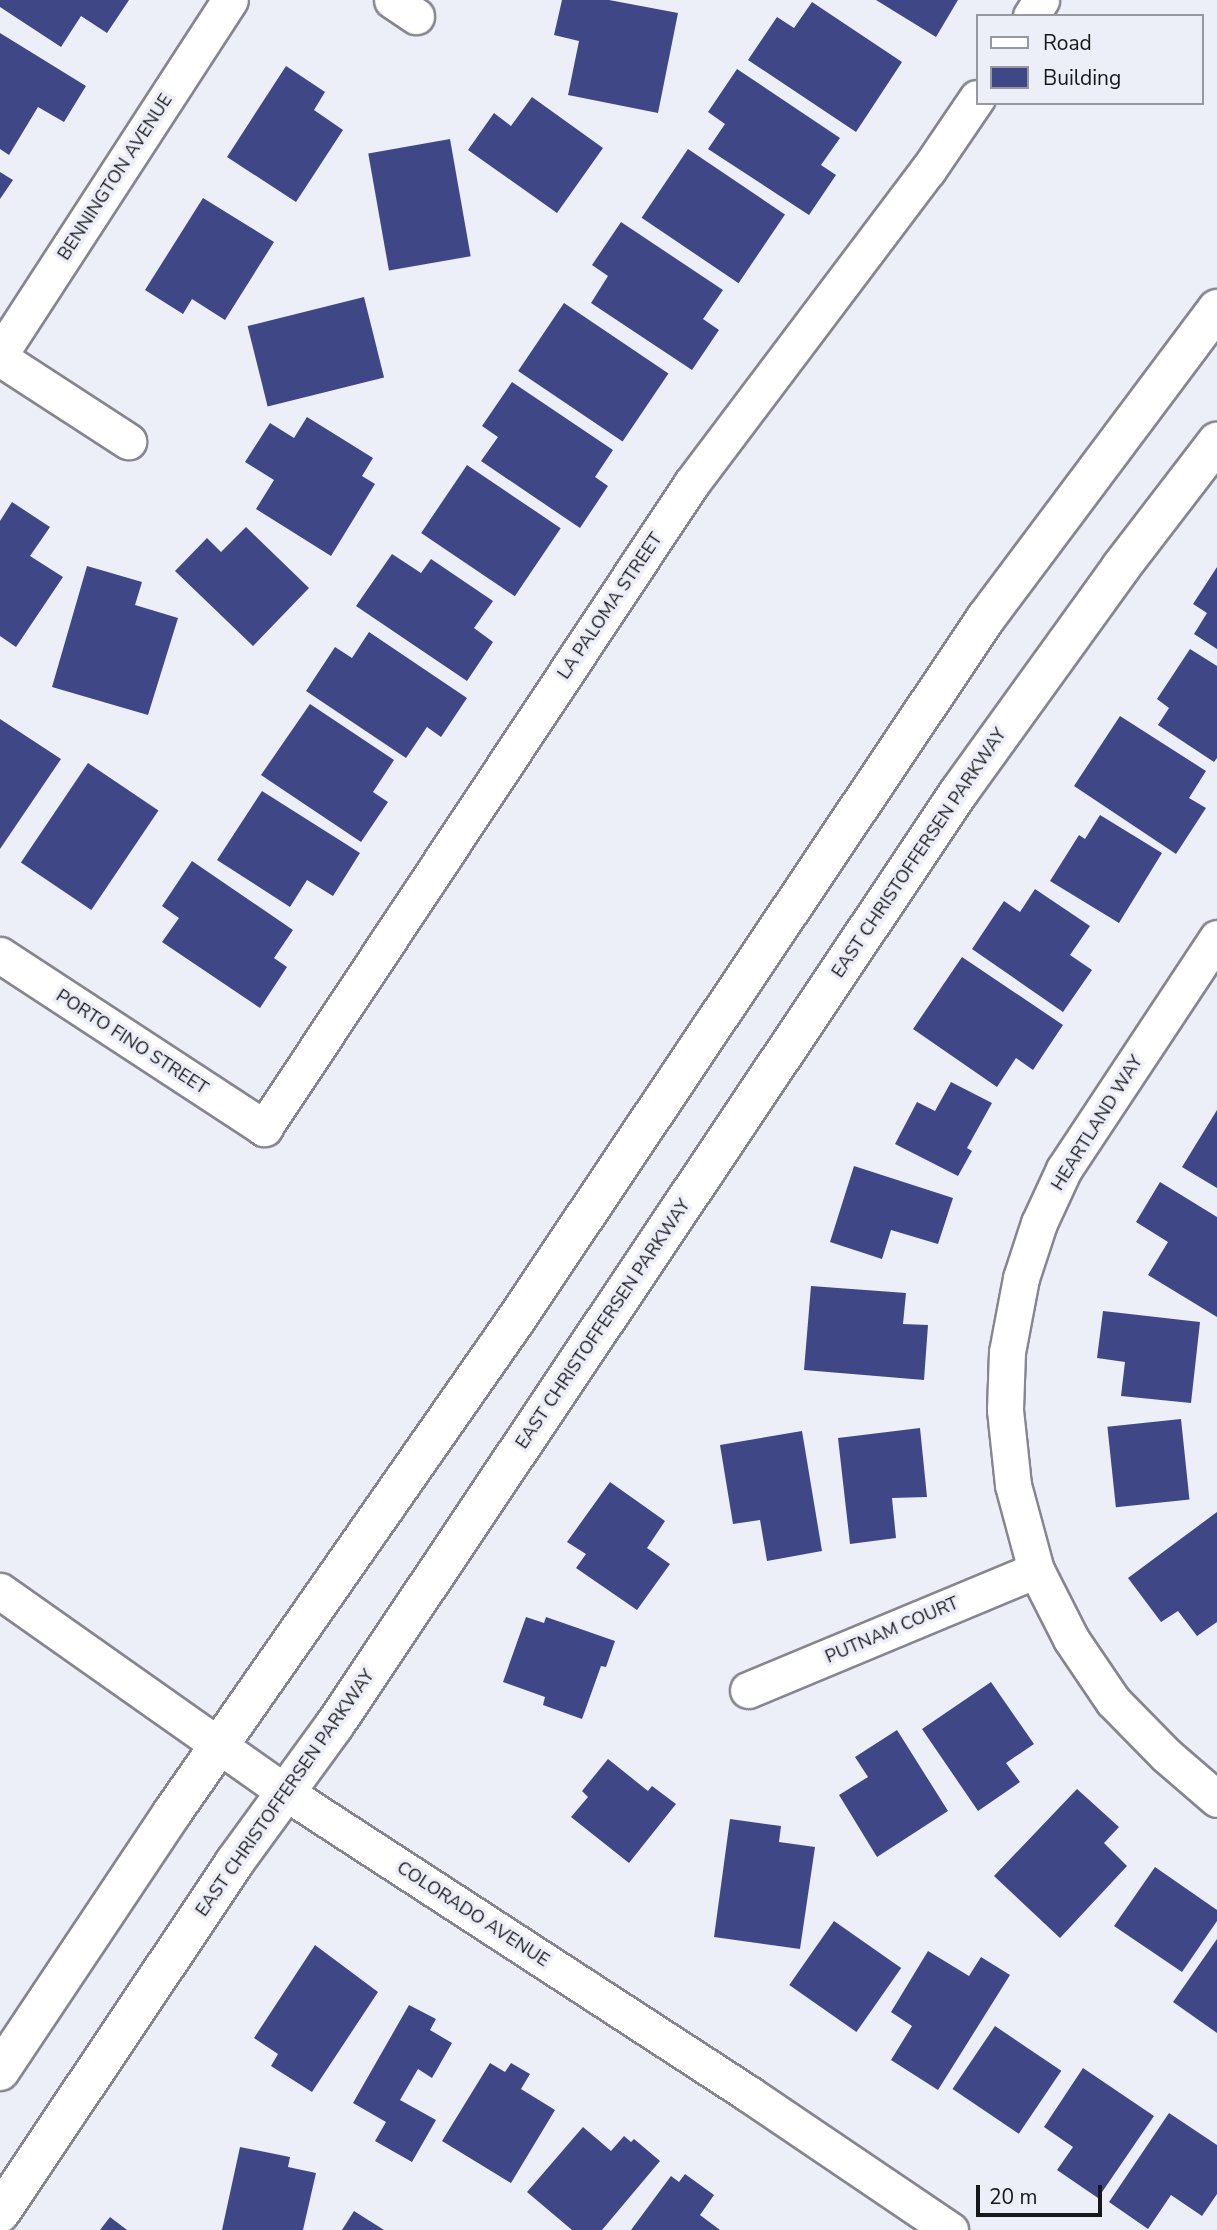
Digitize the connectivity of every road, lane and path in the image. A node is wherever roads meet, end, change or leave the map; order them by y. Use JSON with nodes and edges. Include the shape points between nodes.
{"nodes":[{"id":1,"x":230,"y":0,"type":"edge"},
{"id":2,"x":976,"y":99,"type":"edge"},
{"id":3,"x":1217,"y":309,"type":"edge"},
{"id":4,"x":0,"y":356,"type":"edge"},
{"id":5,"x":128,"y":441,"type":"dead end"},
{"id":6,"x":1217,"y":442,"type":"edge"},
{"id":7,"x":1217,"y":938,"type":"edge"},
{"id":8,"x":0,"y":955,"type":"edge"},
{"id":9,"x":264,"y":1128,"type":"joint"},
{"id":10,"x":1036,"y":1570,"type":"junction"},
{"id":11,"x":0,"y":1591,"type":"edge"},
{"id":12,"x":748,"y":1690,"type":"dead end"},
{"id":13,"x":219,"y":1747,"type":"junction"},
{"id":14,"x":285,"y":1792,"type":"junction"},
{"id":15,"x":1217,"y":1798,"type":"edge"},
{"id":16,"x":0,"y":2071,"type":"edge"},
{"id":17,"x":0,"y":2213,"type":"edge"},
{"id":18,"x":950,"y":2230,"type":"edge"}],
"edges":[{"from":1,"to":4,"type":"street","name":"BENNINGTON AVENUE"},
{"from":2,"to":9,"type":"street","name":"LA PALOMA STREET","via":[[691,484]]},
{"from":3,"to":13,"type":"street","via":[[986,618],[505,1335]]},
{"from":4,"to":5,"type":"street"},
{"from":6,"to":14,"type":"street","name":"EAST CHRISTOFFERSEN PARKWAY","via":[[959,792],[334,1726]]},
{"from":7,"to":10,"type":"street","name":"HEARTLAND WAY","via":[[1064,1170],[1039,1223],[1021,1278],[1007,1352],[1005,1410],[1013,1485]]},
{"from":8,"to":9,"type":"street","name":"PORTO FINO STREET"},
{"from":10,"to":12,"type":"street","name":"PUTNAM COURT"},
{"from":10,"to":15,"type":"street","name":"HEARTLAND WAY","via":[[1071,1639],[1113,1701]]},
{"from":11,"to":13,"type":"street","name":"COLORADO AVENUE"},
{"from":13,"to":14,"type":"street","name":"COLORADO AVENUE"},
{"from":13,"to":16,"type":"street"},
{"from":14,"to":17,"type":"street","name":"EAST CHRISTOFFERSEN PARKWAY"},
{"from":14,"to":18,"type":"street","name":"COLORADO AVENUE"}]}
